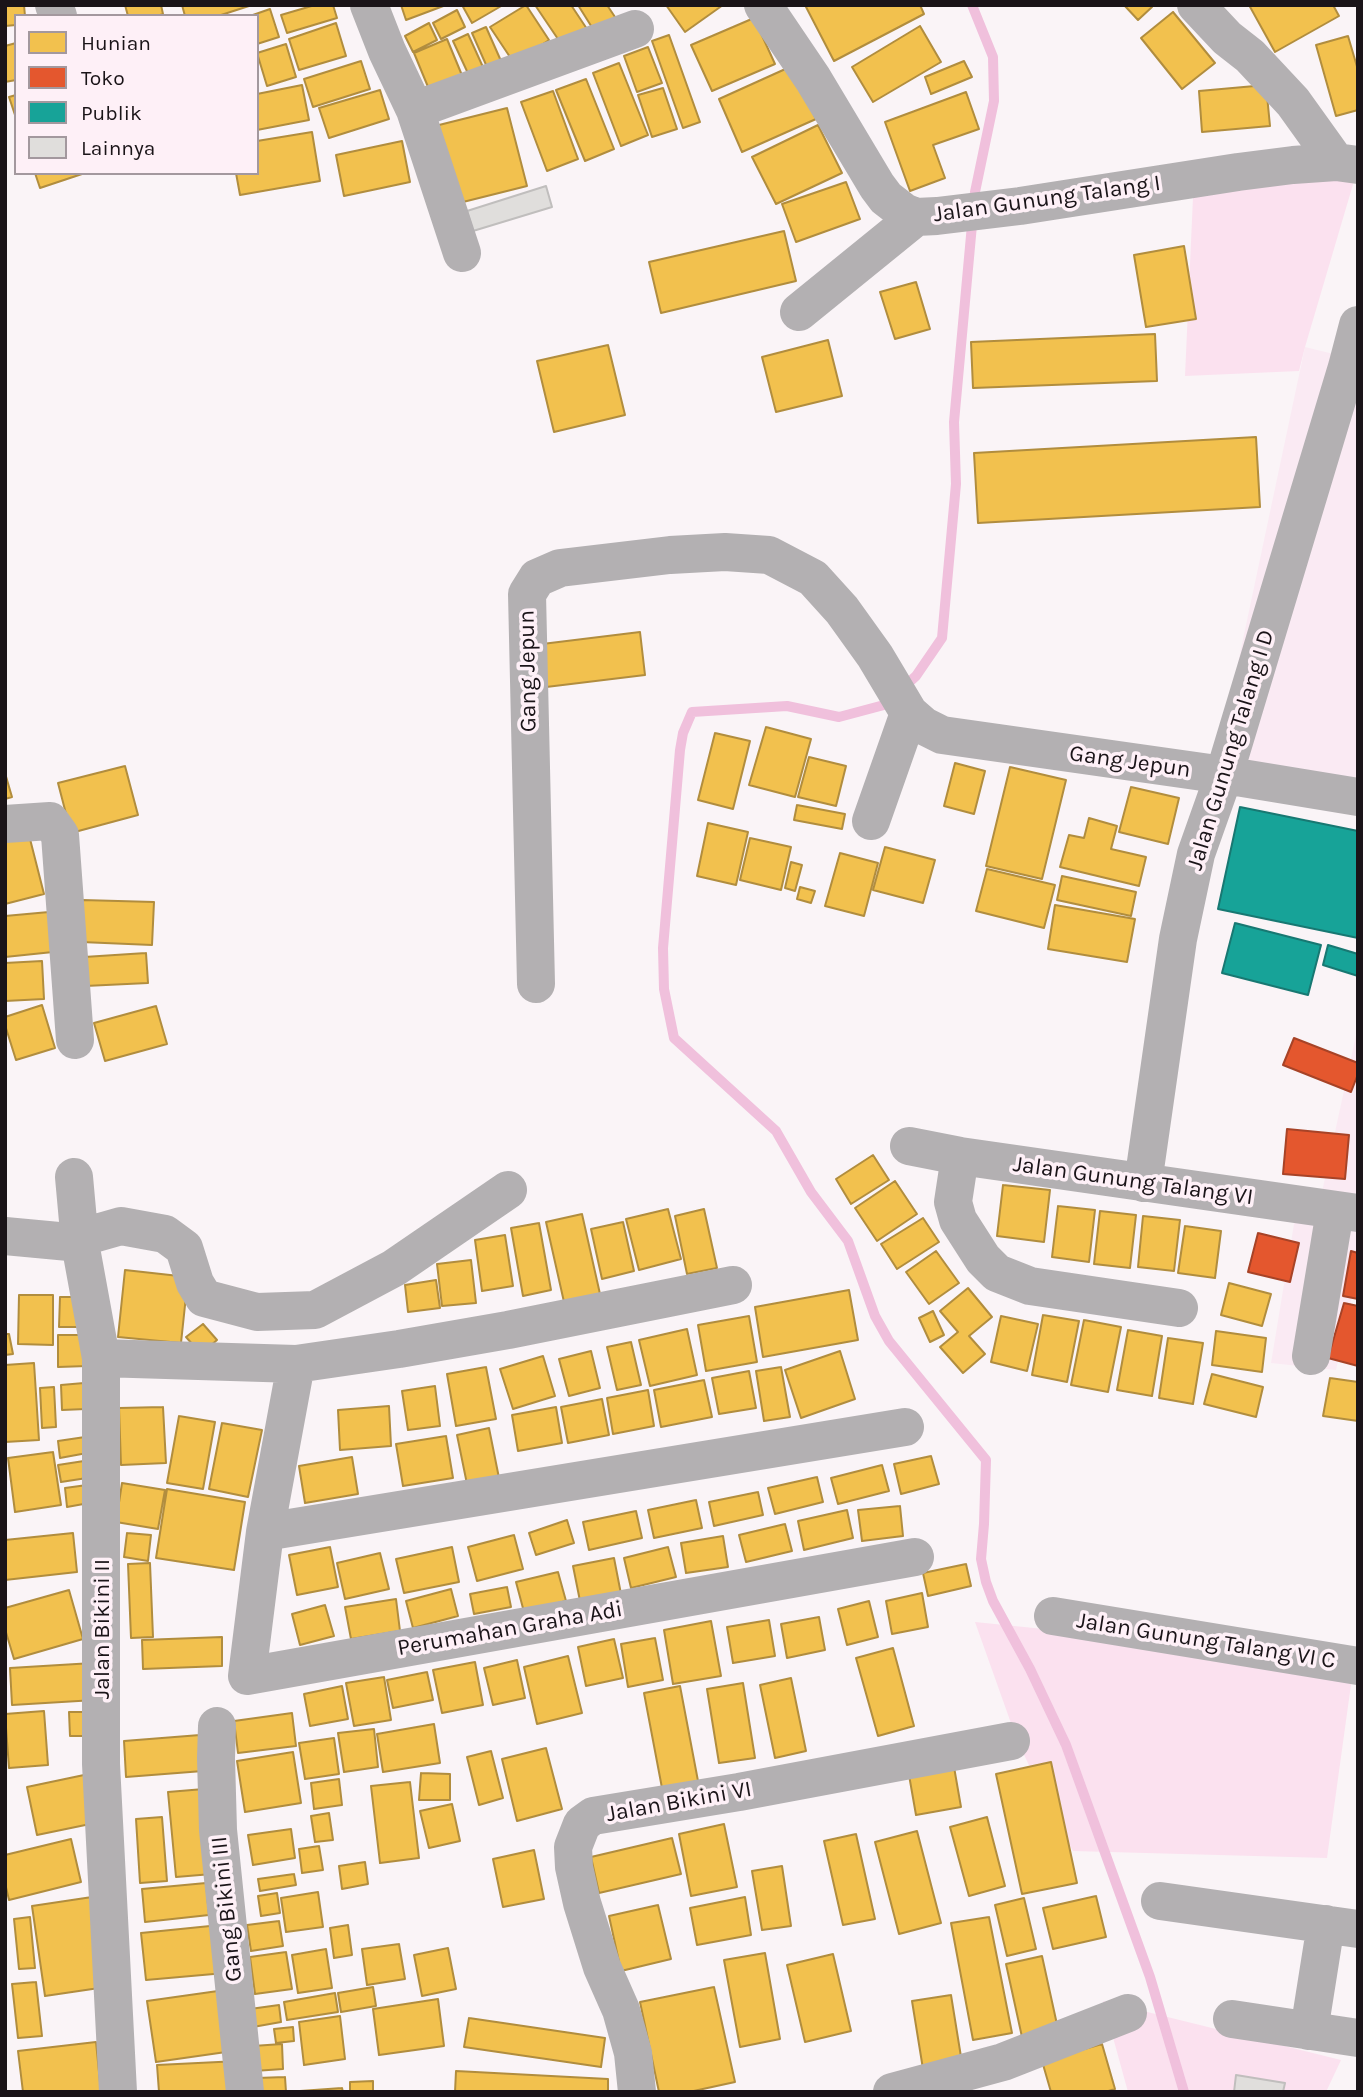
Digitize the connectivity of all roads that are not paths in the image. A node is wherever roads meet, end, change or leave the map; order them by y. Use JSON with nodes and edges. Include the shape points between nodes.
{"nodes":[{"id":1,"x":369,"y":5,"type":"edge"},
{"id":2,"x":762,"y":5,"type":"edge"},
{"id":3,"x":1196,"y":5,"type":"edge"},
{"id":4,"x":635,"y":29,"type":"dead end"},
{"id":5,"x":415,"y":110,"type":"junction"},
{"id":6,"x":1347,"y":164,"type":"edge"},
{"id":7,"x":926,"y":216,"type":"junction"},
{"id":8,"x":462,"y":253,"type":"dead end"},
{"id":9,"x":799,"y":312,"type":"dead end"},
{"id":10,"x":1358,"y":325,"type":"edge"},
{"id":11,"x":907,"y":710,"type":"junction"},
{"id":12,"x":1224,"y":775,"type":"junction"},
{"id":13,"x":1358,"y":797,"type":"edge"},
{"id":14,"x":871,"y":821,"type":"dead end"},
{"id":15,"x":5,"y":824,"type":"edge"},
{"id":16,"x":536,"y":984,"type":"dead end"},
{"id":17,"x":75,"y":1040,"type":"dead end"},
{"id":18,"x":909,"y":1146,"type":"dead end"},
{"id":19,"x":960,"y":1156,"type":"junction"},
{"id":20,"x":74,"y":1177,"type":"dead end"},
{"id":21,"x":1143,"y":1183,"type":"junction"},
{"id":22,"x":508,"y":1190,"type":"dead end"},
{"id":23,"x":1347,"y":1212,"type":"edge"},
{"id":24,"x":5,"y":1236,"type":"edge"},
{"id":25,"x":80,"y":1243,"type":"junction"},
{"id":26,"x":733,"y":1285,"type":"dead end"},
{"id":27,"x":1179,"y":1308,"type":"dead end"},
{"id":28,"x":1311,"y":1356,"type":"dead end"},
{"id":29,"x":101,"y":1358,"type":"junction"},
{"id":30,"x":296,"y":1364,"type":"junction"},
{"id":31,"x":905,"y":1427,"type":"dead end"},
{"id":32,"x":265,"y":1532,"type":"junction"},
{"id":33,"x":915,"y":1557,"type":"dead end"},
{"id":34,"x":1054,"y":1616,"type":"dead end"},
{"id":35,"x":1358,"y":1666,"type":"edge"},
{"id":36,"x":217,"y":1726,"type":"dead end"},
{"id":37,"x":1011,"y":1741,"type":"dead end"},
{"id":38,"x":1160,"y":1901,"type":"dead end"},
{"id":39,"x":1342,"y":1926,"type":"edge"},
{"id":40,"x":1128,"y":2013,"type":"dead end"},
{"id":41,"x":1231,"y":2018,"type":"dead end"},
{"id":42,"x":1310,"y":2031,"type":"junction"},
{"id":43,"x":1358,"y":2038,"type":"edge"},
{"id":44,"x":118,"y":2092,"type":"edge"},
{"id":45,"x":245,"y":2092,"type":"edge"},
{"id":46,"x":637,"y":2092,"type":"edge"},
{"id":47,"x":892,"y":2092,"type":"edge"}],
"edges":[{"from":1,"to":5,"type":"street"},
{"from":2,"to":7,"type":"street","name":"Jalan Gunung Talang I","via":[[814,79],[886,198],[904,212]]},
{"from":3,"to":6,"type":"street","via":[[1250,56]]},
{"from":4,"to":5,"type":"street"},
{"from":5,"to":8,"type":"street"},
{"from":6,"to":7,"type":"street","name":"Jalan Gunung Talang I","via":[[1238,172]]},
{"from":7,"to":9,"type":"street"},
{"from":10,"to":12,"type":"street","name":"Jalan Gunung Talang I D"},
{"from":11,"to":12,"type":"street","name":"Gang Jepun","via":[[942,735]]},
{"from":11,"to":14,"type":"street"},
{"from":11,"to":16,"type":"street","name":"Gang Jepun","via":[[842,610],[813,578],[769,555],[670,555],[560,568],[537,578],[527,594]]},
{"from":12,"to":13,"type":"street","name":"Gang Jepun"},
{"from":12,"to":21,"type":"street","name":"Jalan Gunung Talang I D","via":[[1196,854],[1178,939]]},
{"from":15,"to":17,"type":"street","via":[[50,821],[60,835]]},
{"from":18,"to":19,"type":"street","name":"Jalan Gunung Talang VI"},
{"from":19,"to":21,"type":"street","name":"Jalan Gunung Talang VI"},
{"from":19,"to":27,"type":"street","via":[[953,1202],[958,1220],[997,1273],[1030,1286]]},
{"from":20,"to":25,"type":"street","name":"Jalan Bikini II"},
{"from":21,"to":23,"type":"street","name":"Jalan Gunung Talang VI"},
{"from":22,"to":25,"type":"street","via":[[394,1268],[315,1310],[257,1312],[204,1298],[184,1248],[165,1234],[121,1226]]},
{"from":23,"to":28,"type":"street"},
{"from":24,"to":25,"type":"street"},
{"from":25,"to":29,"type":"street","name":"Jalan Bikini II"},
{"from":26,"to":30,"type":"street","via":[[494,1333]]},
{"from":29,"to":30,"type":"street"},
{"from":29,"to":44,"type":"street","name":"Jalan Bikini II","via":[[101,1763]]},
{"from":30,"to":32,"type":"street","name":"Perumahan Graha Adi"},
{"from":31,"to":32,"type":"street"},
{"from":32,"to":33,"type":"street","name":"Perumahan Graha Adi","via":[[247,1676]]},
{"from":34,"to":35,"type":"street","name":"Jalan Gunung Talang VI C"},
{"from":36,"to":45,"type":"street","name":"Gang Bikini III","via":[[218,1830]]},
{"from":37,"to":46,"type":"street","name":"Jalan Bikini VI","via":[[593,1816],[582,1824],[573,1847],[574,1867],[602,1967],[621,2010],[633,2053]]},
{"from":38,"to":39,"type":"street"},
{"from":39,"to":42,"type":"street"},
{"from":40,"to":47,"type":"street","via":[[1003,2062]]},
{"from":41,"to":42,"type":"street"},
{"from":42,"to":43,"type":"street"}]}
